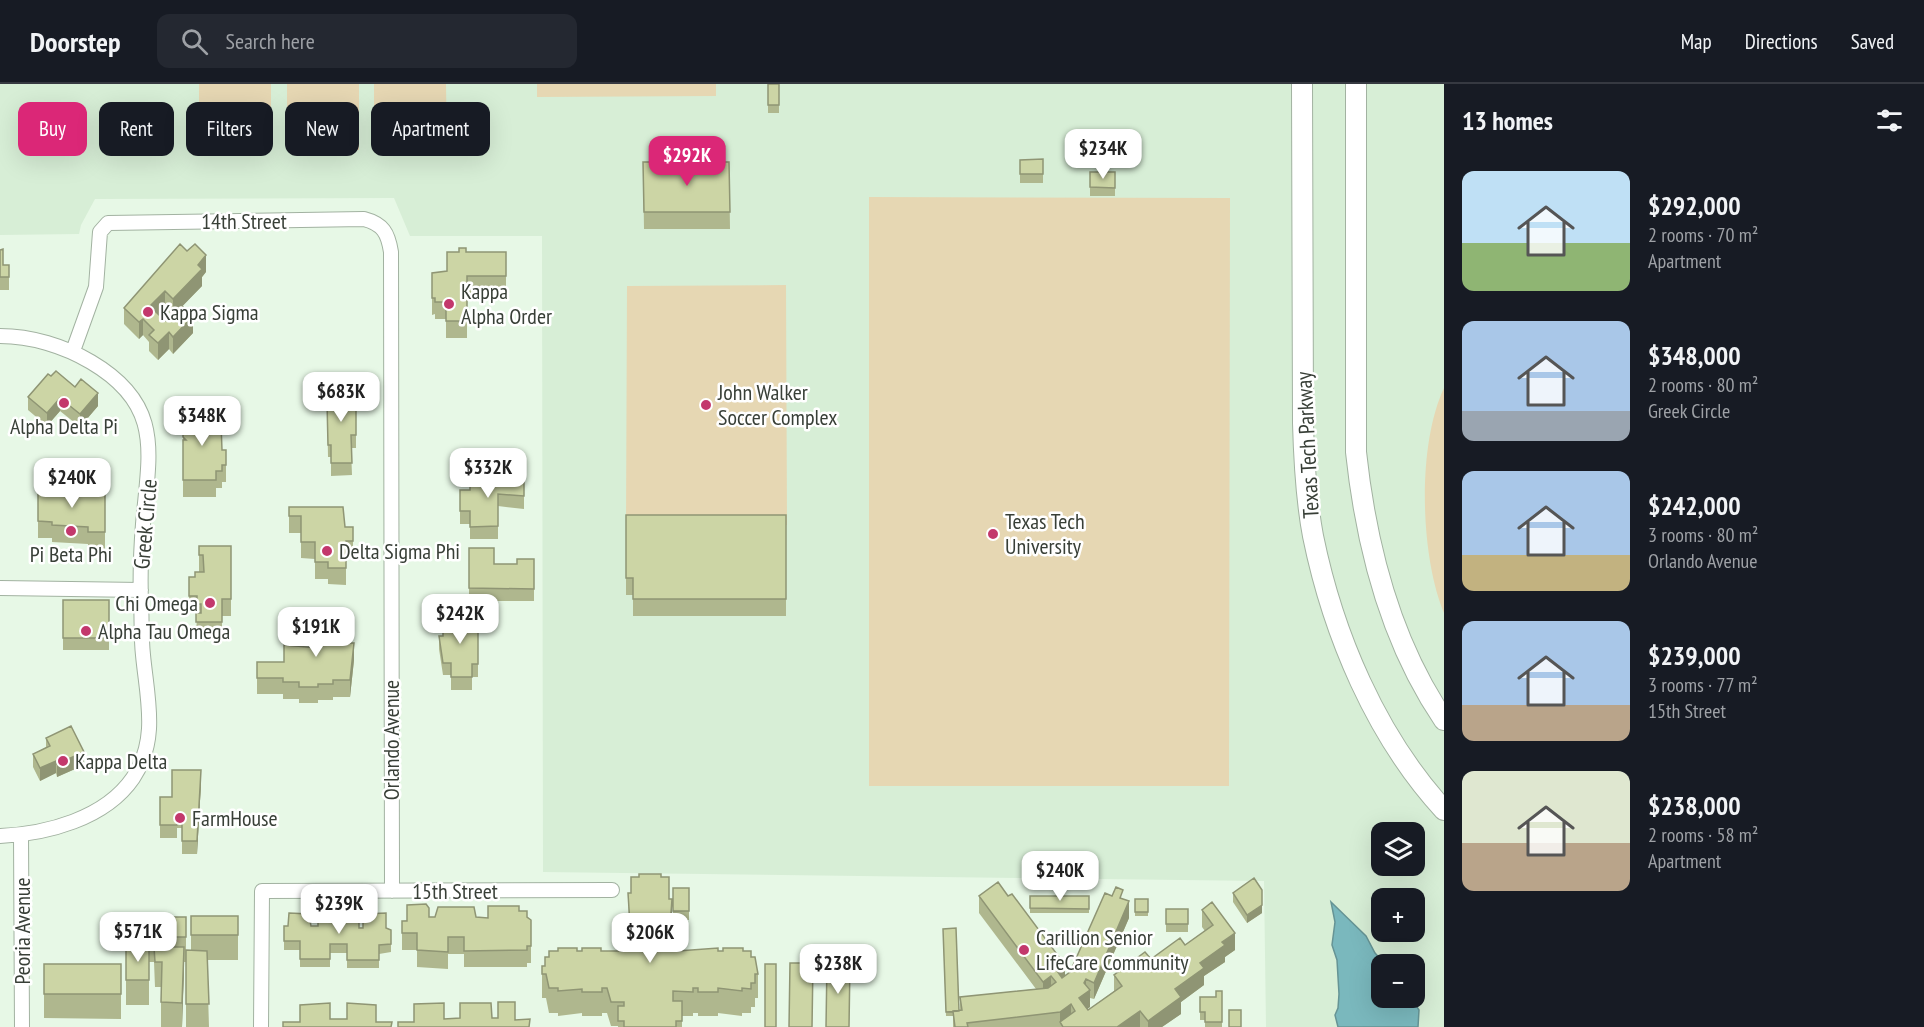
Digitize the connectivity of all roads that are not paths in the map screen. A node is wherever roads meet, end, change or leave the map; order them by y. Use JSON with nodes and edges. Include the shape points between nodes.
{"nodes":[{"id":1,"x":1302,"y":84,"type":"edge"},
{"id":2,"x":1356,"y":84,"type":"edge"},
{"id":3,"x":385,"y":230,"type":"joint"},
{"id":4,"x":0,"y":336,"type":"edge"},
{"id":5,"x":73,"y":351,"type":"junction"},
{"id":6,"x":0,"y":588,"type":"edge"},
{"id":7,"x":141,"y":590,"type":"junction"},
{"id":8,"x":1444,"y":720,"type":"edge"},
{"id":9,"x":1444,"y":810,"type":"edge"},
{"id":10,"x":21,"y":835,"type":"junction"},
{"id":11,"x":0,"y":836,"type":"edge"},
{"id":12,"x":612,"y":890,"type":"dead end"},
{"id":13,"x":392,"y":891,"type":"junction"},
{"id":14,"x":22,"y":1027,"type":"edge"},
{"id":15,"x":261,"y":1027,"type":"edge"}],
"edges":[{"from":1,"to":9,"type":"main road","name":"Texas Tech Parkway","via":[[1303,423],[1313,536],[1328,597],[1379,717],[1407,763]]},
{"from":2,"to":8,"type":"main road","via":[[1359,484],[1372,551],[1392,615]]},
{"from":3,"to":5,"type":"street","name":"14th Street","via":[[364,219],[114,221],[102,229],[96,287]]},
{"from":3,"to":13,"type":"street","name":"Orlando Avenue","via":[[391,252]]},
{"from":4,"to":5,"type":"street","name":"Greek Circle"},
{"from":5,"to":7,"type":"street","name":"Greek Circle","via":[[116,379],[134,401],[149,438]]},
{"from":6,"to":7,"type":"street","name":"Greek Circle"},
{"from":7,"to":10,"type":"street","name":"Greek Circle","via":[[143,654],[151,712],[143,760],[132,779],[100,808],[74,821]]},
{"from":10,"to":11,"type":"street","name":"Greek Circle"},
{"from":10,"to":14,"type":"street","name":"Peoria Avenue"},
{"from":12,"to":13,"type":"street","name":"15th Street"},
{"from":13,"to":15,"type":"street","name":"15th Street","via":[[262,891]]}]}
